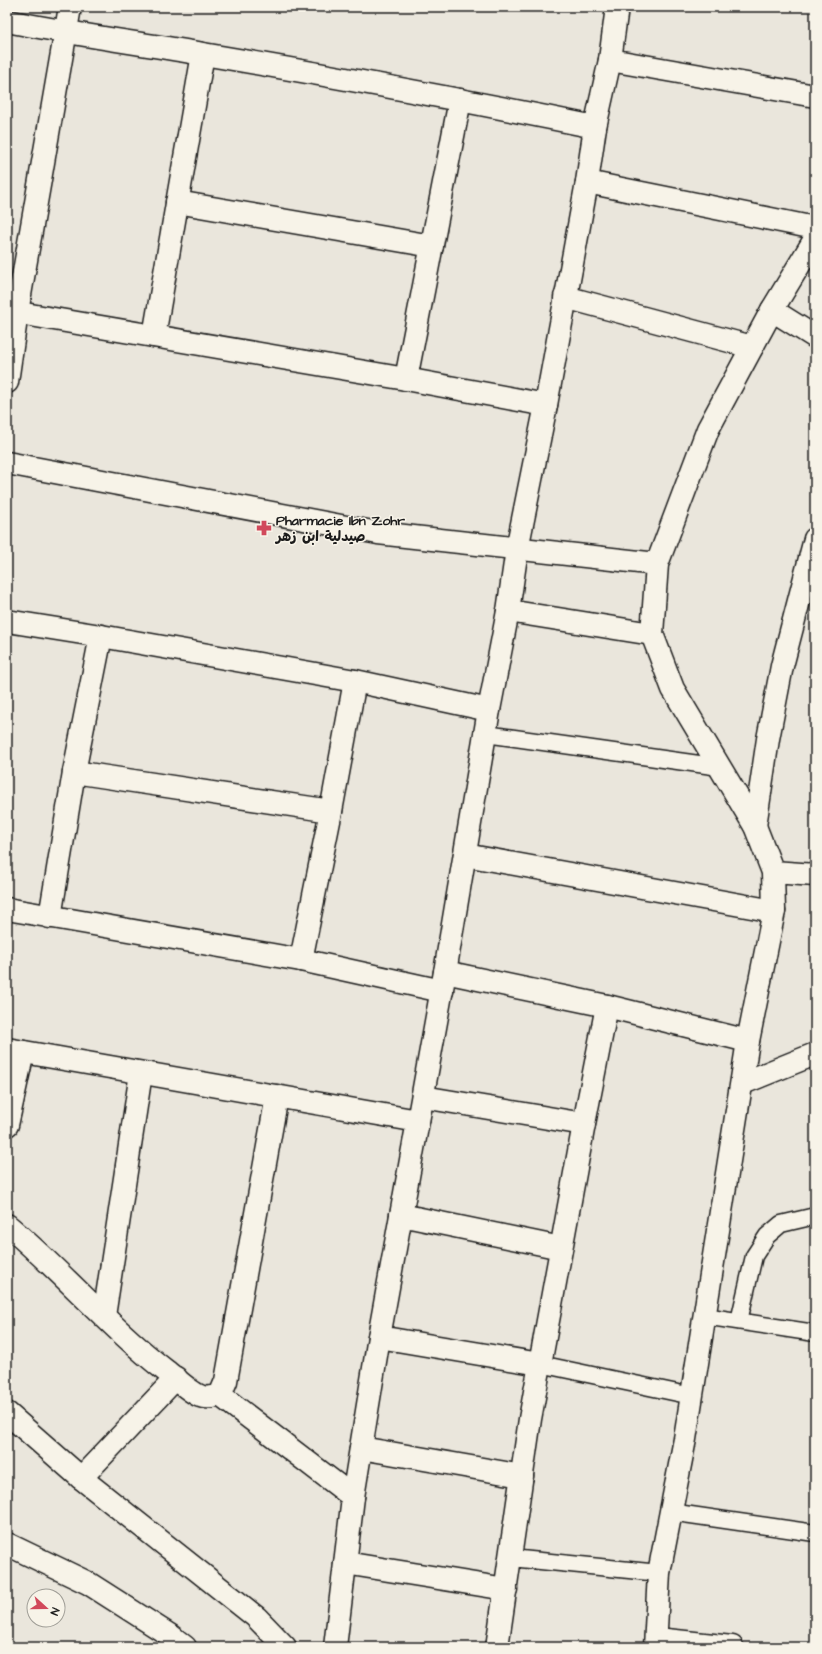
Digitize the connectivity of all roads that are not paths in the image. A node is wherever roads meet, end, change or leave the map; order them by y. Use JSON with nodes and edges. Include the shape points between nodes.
{"nodes":[{"id":1,"x":70,"y":7,"type":"edge"},
{"id":2,"x":617,"y":7,"type":"edge"},
{"id":3,"x":7,"y":21,"type":"edge"},
{"id":4,"x":65,"y":33,"type":"junction"},
{"id":5,"x":203,"y":54,"type":"junction"},
{"id":6,"x":610,"y":60,"type":"junction"},
{"id":7,"x":815,"y":96,"type":"edge"},
{"id":8,"x":460,"y":100,"type":"junction"},
{"id":9,"x":595,"y":127,"type":"junction"},
{"id":10,"x":587,"y":182,"type":"junction"},
{"id":11,"x":177,"y":202,"type":"junction"},
{"id":12,"x":815,"y":228,"type":"edge"},
{"id":13,"x":815,"y":239,"type":"edge"},
{"id":14,"x":432,"y":246,"type":"junction"},
{"id":15,"x":566,"y":297,"type":"junction"},
{"id":16,"x":772,"y":310,"type":"junction"},
{"id":17,"x":12,"y":312,"type":"edge"},
{"id":18,"x":154,"y":336,"type":"junction"},
{"id":19,"x":815,"y":337,"type":"edge"},
{"id":20,"x":752,"y":347,"type":"junction"},
{"id":21,"x":406,"y":379,"type":"junction"},
{"id":22,"x":7,"y":382,"type":"edge"},
{"id":23,"x":546,"y":405,"type":"junction"},
{"id":24,"x":7,"y":463,"type":"edge"},
{"id":25,"x":815,"y":539,"type":"edge"},
{"id":26,"x":516,"y":549,"type":"junction"},
{"id":27,"x":657,"y":564,"type":"junction"},
{"id":28,"x":508,"y":611,"type":"junction"},
{"id":29,"x":7,"y":621,"type":"edge"},
{"id":30,"x":652,"y":634,"type":"junction"},
{"id":31,"x":101,"y":636,"type":"junction"},
{"id":32,"x":355,"y":681,"type":"junction"},
{"id":33,"x":489,"y":710,"type":"junction"},
{"id":34,"x":486,"y":734,"type":"junction"},
{"id":35,"x":720,"y":767,"type":"junction"},
{"id":36,"x":74,"y":772,"type":"junction"},
{"id":37,"x":331,"y":812,"type":"junction"},
{"id":38,"x":755,"y":826,"type":"junction"},
{"id":39,"x":465,"y":855,"type":"junction"},
{"id":40,"x":773,"y":872,"type":"junction"},
{"id":41,"x":815,"y":875,"type":"edge"},
{"id":42,"x":7,"y":909,"type":"edge"},
{"id":43,"x":774,"y":910,"type":"junction"},
{"id":44,"x":50,"y":917,"type":"junction"},
{"id":45,"x":301,"y":960,"type":"junction"},
{"id":46,"x":444,"y":981,"type":"junction"},
{"id":47,"x":607,"y":1006,"type":"junction"},
{"id":48,"x":748,"y":1041,"type":"junction"},
{"id":49,"x":15,"y":1050,"type":"edge"},
{"id":50,"x":815,"y":1054,"type":"edge"},
{"id":51,"x":141,"y":1072,"type":"junction"},
{"id":52,"x":743,"y":1083,"type":"junction"},
{"id":53,"x":277,"y":1096,"type":"junction"},
{"id":54,"x":423,"y":1097,"type":"junction"},
{"id":55,"x":418,"y":1121,"type":"junction"},
{"id":56,"x":584,"y":1124,"type":"junction"},
{"id":57,"x":7,"y":1125,"type":"edge"},
{"id":58,"x":401,"y":1215,"type":"junction"},
{"id":59,"x":815,"y":1216,"type":"edge"},
{"id":60,"x":7,"y":1225,"type":"edge"},
{"id":61,"x":561,"y":1248,"type":"junction"},
{"id":62,"x":104,"y":1316,"type":"junction"},
{"id":63,"x":704,"y":1316,"type":"junction"},
{"id":64,"x":739,"y":1321,"type":"junction"},
{"id":65,"x":815,"y":1333,"type":"edge"},
{"id":66,"x":379,"y":1337,"type":"junction"},
{"id":67,"x":540,"y":1364,"type":"junction"},
{"id":68,"x":176,"y":1378,"type":"junction"},
{"id":69,"x":220,"y":1395,"type":"junction"},
{"id":70,"x":692,"y":1396,"type":"junction"},
{"id":71,"x":7,"y":1413,"type":"edge"},
{"id":72,"x":361,"y":1448,"type":"junction"},
{"id":73,"x":522,"y":1476,"type":"junction"},
{"id":74,"x":81,"y":1478,"type":"junction"},
{"id":75,"x":353,"y":1497,"type":"junction"},
{"id":76,"x":670,"y":1512,"type":"junction"},
{"id":77,"x":815,"y":1533,"type":"edge"},
{"id":78,"x":7,"y":1544,"type":"edge"},
{"id":79,"x":511,"y":1558,"type":"junction"},
{"id":80,"x":345,"y":1563,"type":"junction"},
{"id":81,"x":659,"y":1573,"type":"junction"},
{"id":82,"x":506,"y":1589,"type":"junction"},
{"id":83,"x":656,"y":1643,"type":"edge"},
{"id":84,"x":185,"y":1647,"type":"edge"},
{"id":85,"x":285,"y":1647,"type":"edge"},
{"id":86,"x":335,"y":1647,"type":"edge"},
{"id":87,"x":497,"y":1647,"type":"edge"},
{"id":88,"x":732,"y":1647,"type":"edge"}],
"edges":[{"from":1,"to":4,"type":"street"},
{"from":2,"to":6,"type":"street"},
{"from":3,"to":4,"type":"street"},
{"from":4,"to":5,"type":"street"},
{"from":4,"to":17,"type":"street"},
{"from":5,"to":8,"type":"street"},
{"from":5,"to":11,"type":"street"},
{"from":6,"to":7,"type":"street"},
{"from":6,"to":9,"type":"street"},
{"from":8,"to":9,"type":"street"},
{"from":8,"to":14,"type":"street"},
{"from":9,"to":10,"type":"street"},
{"from":10,"to":12,"type":"street"},
{"from":10,"to":15,"type":"street"},
{"from":11,"to":14,"type":"street"},
{"from":11,"to":18,"type":"street"},
{"from":13,"to":16,"type":"street"},
{"from":14,"to":21,"type":"street"},
{"from":15,"to":20,"type":"street"},
{"from":15,"to":23,"type":"street"},
{"from":16,"to":19,"type":"street"},
{"from":16,"to":20,"type":"street"},
{"from":17,"to":18,"type":"street"},
{"from":17,"to":22,"type":"street"},
{"from":18,"to":21,"type":"street"},
{"from":20,"to":27,"type":"street","via":[[708,429]]},
{"from":21,"to":23,"type":"street"},
{"from":23,"to":26,"type":"street"},
{"from":24,"to":26,"type":"street","via":[[378,533]]},
{"from":25,"to":38,"type":"street","via":[[782,666]]},
{"from":26,"to":27,"type":"street"},
{"from":26,"to":28,"type":"street"},
{"from":27,"to":30,"type":"street"},
{"from":28,"to":30,"type":"street"},
{"from":28,"to":33,"type":"street"},
{"from":29,"to":31,"type":"street"},
{"from":30,"to":35,"type":"street","via":[[673,689]]},
{"from":31,"to":32,"type":"street"},
{"from":31,"to":36,"type":"street"},
{"from":32,"to":33,"type":"street"},
{"from":32,"to":37,"type":"street"},
{"from":33,"to":34,"type":"street"},
{"from":34,"to":35,"type":"lane"},
{"from":34,"to":39,"type":"street"},
{"from":35,"to":38,"type":"street"},
{"from":36,"to":37,"type":"street"},
{"from":36,"to":44,"type":"street"},
{"from":37,"to":45,"type":"street"},
{"from":38,"to":40,"type":"street"},
{"from":39,"to":43,"type":"street"},
{"from":39,"to":46,"type":"street"},
{"from":40,"to":41,"type":"street"},
{"from":40,"to":43,"type":"street"},
{"from":42,"to":44,"type":"street"},
{"from":43,"to":48,"type":"street"},
{"from":44,"to":45,"type":"street"},
{"from":45,"to":46,"type":"street"},
{"from":46,"to":47,"type":"street"},
{"from":46,"to":54,"type":"street"},
{"from":47,"to":48,"type":"street"},
{"from":47,"to":56,"type":"street"},
{"from":48,"to":52,"type":"street"},
{"from":49,"to":51,"type":"street"},
{"from":49,"to":57,"type":"street"},
{"from":50,"to":52,"type":"street"},
{"from":51,"to":53,"type":"street"},
{"from":51,"to":62,"type":"street"},
{"from":52,"to":63,"type":"street"},
{"from":53,"to":55,"type":"street"},
{"from":53,"to":69,"type":"street","via":[[226,1381]]},
{"from":54,"to":55,"type":"street"},
{"from":54,"to":56,"type":"street"},
{"from":55,"to":58,"type":"street"},
{"from":56,"to":61,"type":"street"},
{"from":58,"to":61,"type":"street"},
{"from":58,"to":66,"type":"street"},
{"from":59,"to":64,"type":"lane","via":[[781,1224],[767,1236],[754,1256]]},
{"from":60,"to":62,"type":"street","via":[[39,1252]]},
{"from":61,"to":67,"type":"street"},
{"from":62,"to":68,"type":"street","via":[[149,1358]]},
{"from":63,"to":64,"type":"lane"},
{"from":63,"to":70,"type":"street"},
{"from":64,"to":65,"type":"lane"},
{"from":66,"to":67,"type":"street"},
{"from":66,"to":72,"type":"street"},
{"from":67,"to":70,"type":"lane"},
{"from":67,"to":73,"type":"street"},
{"from":68,"to":69,"type":"street","via":[[200,1396],[210,1398]]},
{"from":68,"to":74,"type":"street"},
{"from":69,"to":75,"type":"street"},
{"from":70,"to":76,"type":"street"},
{"from":71,"to":74,"type":"street"},
{"from":72,"to":73,"type":"street"},
{"from":72,"to":75,"type":"street"},
{"from":73,"to":79,"type":"street"},
{"from":74,"to":85,"type":"street","via":[[256,1617]]},
{"from":75,"to":80,"type":"street"},
{"from":76,"to":77,"type":"lane"},
{"from":76,"to":81,"type":"street"},
{"from":78,"to":84,"type":"street","via":[[88,1583]]},
{"from":79,"to":81,"type":"lane"},
{"from":79,"to":82,"type":"street"},
{"from":80,"to":82,"type":"street"},
{"from":80,"to":86,"type":"street"},
{"from":81,"to":83,"type":"street"},
{"from":82,"to":87,"type":"street"},
{"from":83,"to":88,"type":"street"}]}
